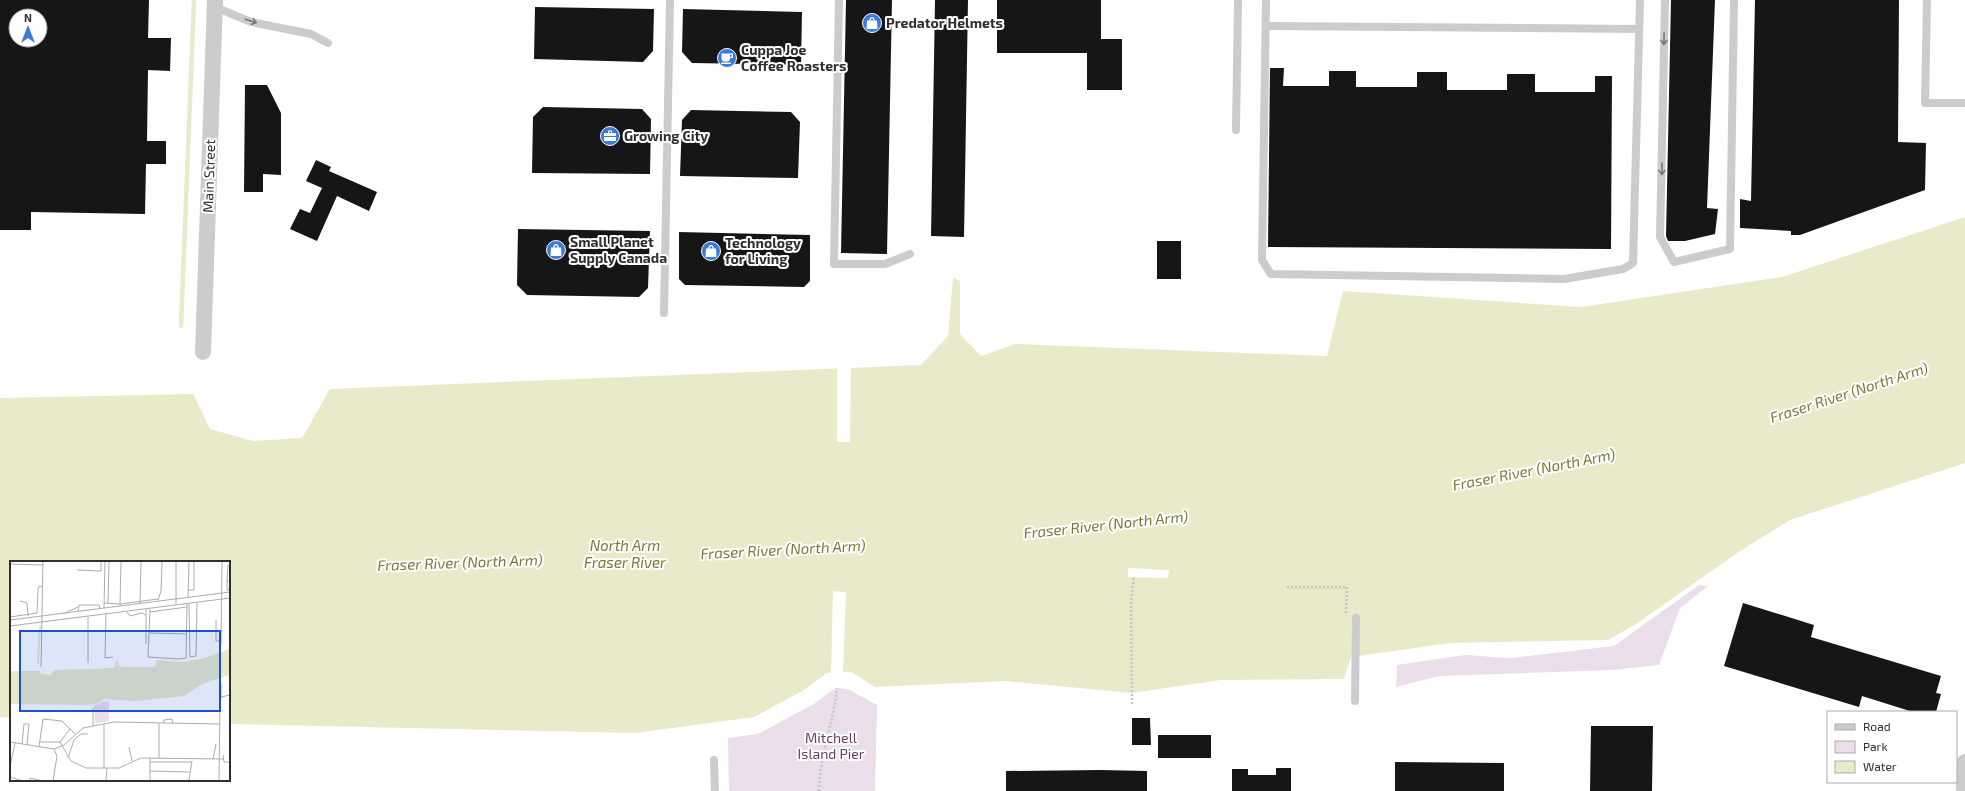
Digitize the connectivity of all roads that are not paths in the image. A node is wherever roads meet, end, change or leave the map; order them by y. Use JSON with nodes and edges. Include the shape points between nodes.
{"nodes":[{"id":1,"x":670,"y":0,"type":"edge"},
{"id":2,"x":839,"y":0,"type":"edge"},
{"id":3,"x":1238,"y":0,"type":"edge"},
{"id":4,"x":1266,"y":0,"type":"edge"},
{"id":5,"x":1640,"y":0,"type":"edge"},
{"id":6,"x":1665,"y":0,"type":"edge"},
{"id":7,"x":1734,"y":0,"type":"edge"},
{"id":8,"x":1927,"y":0,"type":"edge"},
{"id":9,"x":214,"y":3,"type":"edge"},
{"id":10,"x":1266,"y":26,"type":"junction"},
{"id":11,"x":1639,"y":29,"type":"junction"},
{"id":12,"x":328,"y":42,"type":"dead end"},
{"id":13,"x":1965,"y":103,"type":"edge"},
{"id":14,"x":1236,"y":130,"type":"dead end"},
{"id":15,"x":910,"y":254,"type":"dead end"},
{"id":16,"x":664,"y":313,"type":"dead end"},
{"id":17,"x":203,"y":352,"type":"dead end"},
{"id":18,"x":1356,"y":618,"type":"dead end"},
{"id":19,"x":1355,"y":701,"type":"dead end"},
{"id":20,"x":714,"y":760,"type":"dead end"},
{"id":21,"x":1965,"y":762,"type":"edge"},
{"id":22,"x":715,"y":791,"type":"edge"},
{"id":23,"x":1964,"y":791,"type":"edge"}],
"edges":[{"from":1,"to":16,"type":"lane"},
{"from":2,"to":15,"type":"lane","via":[[834,264],[885,264]]},
{"from":3,"to":14,"type":"lane"},
{"from":4,"to":10,"type":"lane"},
{"from":5,"to":11,"type":"lane"},
{"from":6,"to":7,"type":"lane","one_way":true,"via":[[1660,237],[1674,262],[1730,248]]},
{"from":8,"to":13,"type":"lane","via":[[1925,103]]},
{"from":9,"to":12,"type":"lane","one_way":true,"via":[[251,22],[311,34]]},
{"from":9,"to":17,"type":"street","name":"Main Street"},
{"from":10,"to":11,"type":"lane"},
{"from":10,"to":11,"type":"lane","via":[[1262,260],[1271,274],[1564,279],[1623,269],[1633,263]]},
{"from":18,"to":19,"type":"lane"},
{"from":20,"to":22,"type":"lane"},
{"from":21,"to":23,"type":"street"}]}
